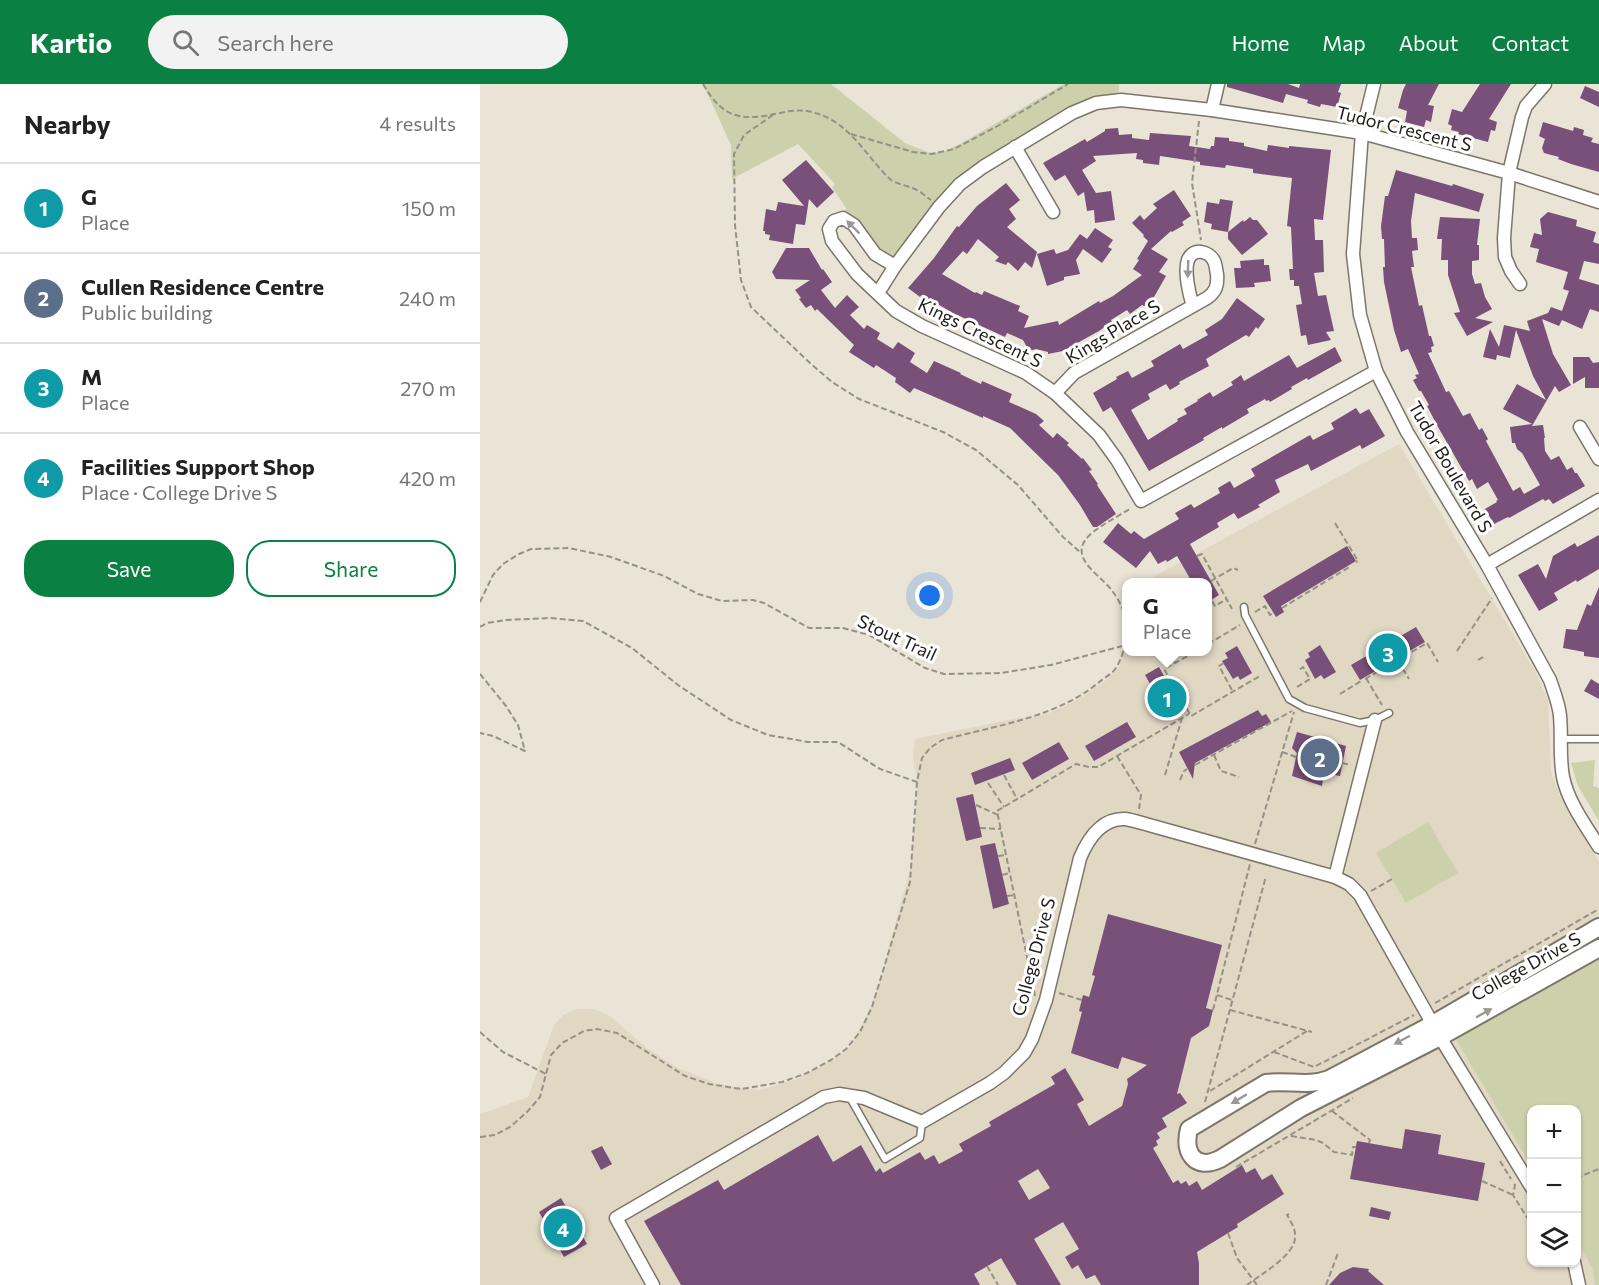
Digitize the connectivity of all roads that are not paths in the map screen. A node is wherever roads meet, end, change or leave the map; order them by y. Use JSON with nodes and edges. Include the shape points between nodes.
{"nodes":[{"id":1,"x":1218,"y":84,"type":"edge"},
{"id":2,"x":1374,"y":84,"type":"edge"},
{"id":3,"x":1545,"y":84,"type":"edge"},
{"id":4,"x":1207,"y":109,"type":"junction"},
{"id":5,"x":1362,"y":134,"type":"junction"},
{"id":6,"x":1015,"y":147,"type":"junction"},
{"id":7,"x":1509,"y":173,"type":"junction"},
{"id":8,"x":1599,"y":202,"type":"edge"},
{"id":9,"x":1053,"y":212,"type":"dead end"},
{"id":10,"x":895,"y":266,"type":"junction"},
{"id":11,"x":1520,"y":284,"type":"dead end"},
{"id":12,"x":878,"y":292,"type":"junction"},
{"id":13,"x":1192,"y":306,"type":"junction"},
{"id":14,"x":1376,"y":371,"type":"junction"},
{"id":15,"x":1055,"y":393,"type":"junction"},
{"id":16,"x":1580,"y":427,"type":"dead end"},
{"id":17,"x":1599,"y":459,"type":"edge"},
{"id":18,"x":1599,"y":500,"type":"edge"},
{"id":19,"x":1487,"y":565,"type":"junction"},
{"id":20,"x":1244,"y":607,"type":"dead end"},
{"id":21,"x":1389,"y":713,"type":"dead end"},
{"id":22,"x":1375,"y":720,"type":"junction"},
{"id":23,"x":1560,"y":739,"type":"junction"},
{"id":24,"x":1599,"y":739,"type":"edge"},
{"id":25,"x":1599,"y":847,"type":"edge"},
{"id":26,"x":1335,"y":877,"type":"junction"},
{"id":27,"x":1599,"y":927,"type":"edge"},
{"id":28,"x":1599,"y":948,"type":"edge"},
{"id":29,"x":1432,"y":1023,"type":"junction"},
{"id":30,"x":1293,"y":1082,"type":"junction"},
{"id":31,"x":849,"y":1095,"type":"junction"},
{"id":32,"x":1301,"y":1108,"type":"junction"},
{"id":33,"x":922,"y":1122,"type":"junction"},
{"id":34,"x":1527,"y":1180,"type":"edge"},
{"id":35,"x":1575,"y":1267,"type":"edge"},
{"id":36,"x":650,"y":1284,"type":"edge"},
{"id":37,"x":1580,"y":1285,"type":"edge"}],
"edges":[{"from":1,"to":4,"type":"street"},
{"from":2,"to":5,"type":"street","name":"Tudor Boulevard S"},
{"from":3,"to":7,"type":"street","via":[[1526,106]]},
{"from":4,"to":5,"type":"street","name":"Tudor Crescent S"},
{"from":4,"to":6,"type":"street","name":"Tudor Crescent S","via":[[1121,100],[1096,103]]},
{"from":5,"to":7,"type":"street","name":"Tudor Crescent S"},
{"from":5,"to":14,"type":"street","name":"Tudor Boulevard S","via":[[1353,254],[1360,315]]},
{"from":6,"to":9,"type":"street"},
{"from":6,"to":10,"type":"street","name":"Tudor Crescent S","via":[[960,184]]},
{"from":7,"to":8,"type":"street","name":"Tudor Crescent S"},
{"from":7,"to":11,"type":"street","via":[[1505,257]]},
{"from":10,"to":12,"type":"street","name":"Tudor Crescent S"},
{"from":10,"to":12,"type":"street","name":"Kings Crescent S","one_way":true,"via":[[875,254],[854,225],[843,218],[834,220],[829,229],[832,241],[857,274]]},
{"from":12,"to":15,"type":"street","name":"Kings Crescent S","via":[[896,311],[922,326],[1026,373]]},
{"from":13,"to":13,"type":"street","name":"Kings Place S","one_way":true,"via":[[1212,294],[1217,281],[1216,264],[1203,252],[1188,260]]},
{"from":13,"to":15,"type":"street","name":"Kings Place S","via":[[1074,373]]},
{"from":14,"to":15,"type":"street","name":"Kings Crescent S","via":[[1142,501],[1099,435]]},
{"from":14,"to":19,"type":"street","name":"Tudor Boulevard S","via":[[1407,432]]},
{"from":16,"to":17,"type":"street"},
{"from":18,"to":19,"type":"street"},
{"from":19,"to":23,"type":"street","name":"Tudor Boulevard S","via":[[1550,680],[1560,717]]},
{"from":20,"to":22,"type":"lane","via":[[1289,699],[1305,708],[1360,723]]},
{"from":21,"to":22,"type":"lane"},
{"from":22,"to":26,"type":"street"},
{"from":23,"to":24,"type":"lane"},
{"from":23,"to":25,"type":"street","name":"Tudor Boulevard S","via":[[1563,779]]},
{"from":26,"to":29,"type":"street","name":"College Drive S","via":[[1361,897]]},
{"from":26,"to":33,"type":"street","name":"College Drive S","via":[[1127,819],[1107,823],[1091,836],[1080,858],[1046,1000],[1024,1053],[990,1083]]},
{"from":27,"to":29,"type":"street","name":"College Drive S"},
{"from":29,"to":28,"type":"street","name":"College Drive S","one_way":true},
{"from":29,"to":30,"type":"street","name":"College Drive S","one_way":true,"via":[[1320,1082]]},
{"from":29,"to":32,"type":"street","name":"College Drive S"},
{"from":29,"to":34,"type":"street","name":"College Drive S"},
{"from":30,"to":32,"type":"street"},
{"from":30,"to":32,"type":"street","name":"College Drive S","one_way":true,"via":[[1266,1083],[1199,1122],[1189,1130],[1188,1152],[1201,1163],[1215,1162]]},
{"from":31,"to":33,"type":"street"},
{"from":31,"to":33,"type":"lane","via":[[885,1159],[920,1138]]},
{"from":31,"to":36,"type":"street","via":[[824,1097],[616,1218]]},
{"from":35,"to":37,"type":"street"}]}
